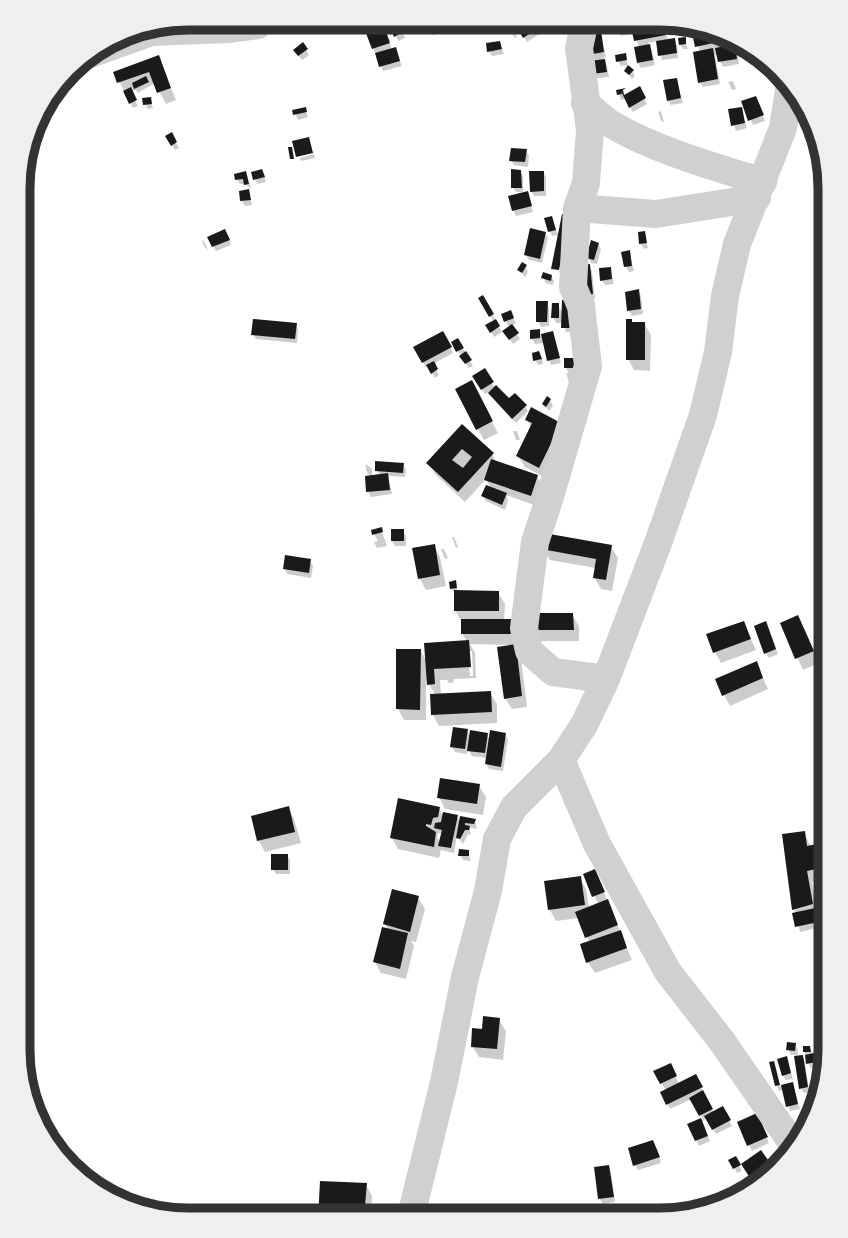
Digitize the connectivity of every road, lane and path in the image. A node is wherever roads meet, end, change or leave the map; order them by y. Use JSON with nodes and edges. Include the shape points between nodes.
{"nodes":[{"id":1,"x":203,"y":30,"type":"edge"},
{"id":2,"x":583,"y":30,"type":"edge"},
{"id":3,"x":168,"y":31,"type":"edge"},
{"id":4,"x":788,"y":95,"type":"edge"},
{"id":5,"x":585,"y":103,"type":"junction"},
{"id":6,"x":760,"y":190,"type":"junction"},
{"id":7,"x":577,"y":208,"type":"junction"},
{"id":8,"x":606,"y":679,"type":"junction"},
{"id":9,"x":561,"y":760,"type":"junction"},
{"id":10,"x":790,"y":1140,"type":"edge"},
{"id":11,"x":413,"y":1208,"type":"edge"}],
"edges":[{"from":1,"to":3,"type":"street"},
{"from":2,"to":5,"type":"street","via":[[579,48]]},
{"from":4,"to":6,"type":"street","via":[[783,128]]},
{"from":5,"to":6,"type":"street","via":[[611,123]]},
{"from":5,"to":7,"type":"street","via":[[590,131],[586,183]]},
{"from":6,"to":7,"type":"street","via":[[656,214]]},
{"from":6,"to":8,"type":"street","via":[[737,244],[703,415]]},
{"from":7,"to":8,"type":"street","via":[[573,287],[581,306],[588,366],[535,542],[524,628],[529,651],[553,672]]},
{"from":8,"to":9,"type":"street"},
{"from":9,"to":10,"type":"street","via":[[597,844],[668,972]]},
{"from":9,"to":11,"type":"street","via":[[514,807],[497,839]]}]}
